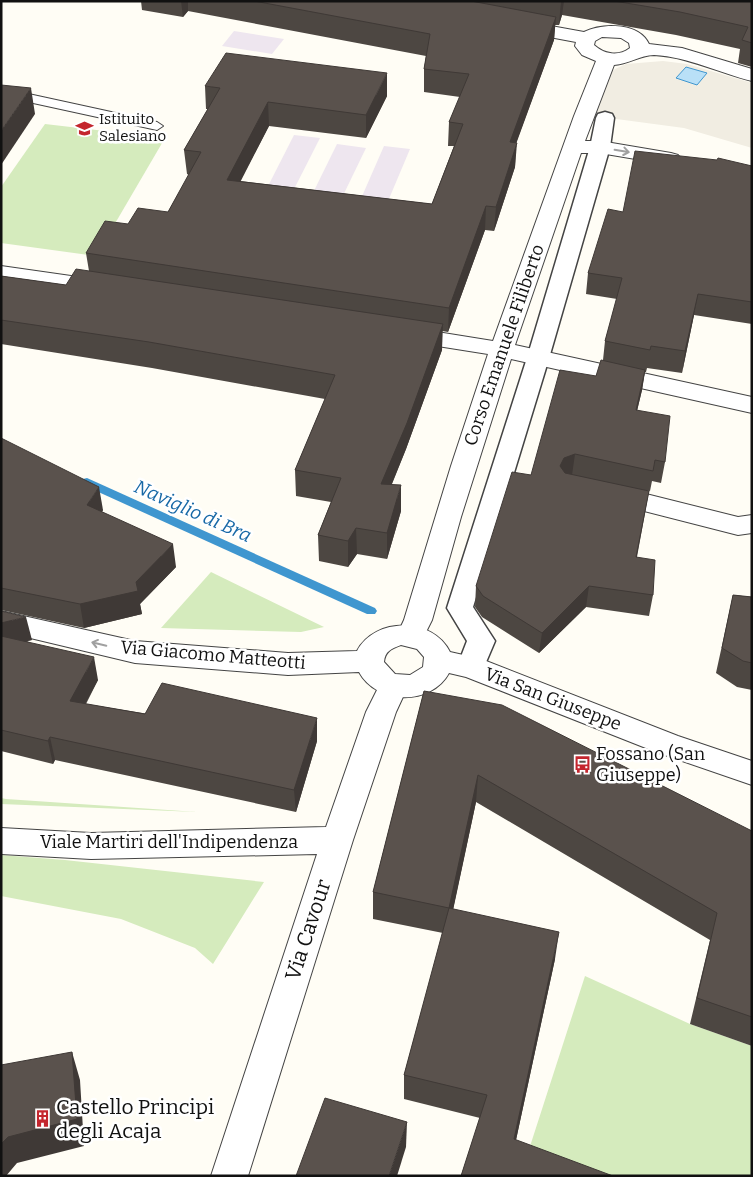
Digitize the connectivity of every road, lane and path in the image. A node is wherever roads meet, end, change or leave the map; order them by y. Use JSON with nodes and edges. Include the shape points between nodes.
{"nodes":[{"id":1,"x":500,"y":23,"type":"edge"},
{"id":2,"x":586,"y":38,"type":"junction"},
{"id":3,"x":640,"y":50,"type":"junction"},
{"id":4,"x":607,"y":58,"type":"junction"},
{"id":5,"x":752,"y":75,"type":"edge"},
{"id":6,"x":1,"y":92,"type":"edge"},
{"id":7,"x":605,"y":118,"type":"dead end"},
{"id":8,"x":157,"y":126,"type":"dead end"},
{"id":9,"x":574,"y":147,"type":"junction"},
{"id":10,"x":600,"y":147,"type":"junction"},
{"id":11,"x":694,"y":164,"type":"edge"},
{"id":12,"x":1,"y":272,"type":"edge"},
{"id":13,"x":124,"y":291,"type":"edge"},
{"id":14,"x":388,"y":332,"type":"edge"},
{"id":15,"x":500,"y":350,"type":"junction"},
{"id":16,"x":538,"y":358,"type":"junction"},
{"id":17,"x":752,"y":405,"type":"edge"},
{"id":18,"x":591,"y":490,"type":"edge"},
{"id":19,"x":752,"y":524,"type":"edge"},
{"id":20,"x":1,"y":621,"type":"edge"},
{"id":21,"x":411,"y":635,"type":"junction"},
{"id":22,"x":438,"y":660,"type":"junction"},
{"id":23,"x":368,"y":661,"type":"junction"},
{"id":24,"x":471,"y":668,"type":"junction"},
{"id":25,"x":394,"y":686,"type":"junction"},
{"id":26,"x":752,"y":773,"type":"edge"},
{"id":27,"x":1,"y":840,"type":"edge"},
{"id":28,"x":338,"y":840,"type":"junction"},
{"id":29,"x":229,"y":1176,"type":"edge"}],
"edges":[{"from":1,"to":2,"type":"street"},
{"from":2,"to":3,"type":"street","via":[[598,32],[626,33],[638,41]]},
{"from":2,"to":4,"type":"street","via":[[584,46],[587,50]]},
{"from":3,"to":4,"type":"street","via":[[624,58]]},
{"from":3,"to":5,"type":"street","via":[[655,49],[694,56]]},
{"from":4,"to":9,"type":"street","name":"Corso Emanuele Filiberto","via":[[592,90]]},
{"from":6,"to":8,"type":"lane"},
{"from":7,"to":10,"type":"street","name":"Corso Emanuele Filiberto"},
{"from":9,"to":10,"type":"street"},
{"from":9,"to":15,"type":"street","name":"Corso Emanuele Filiberto"},
{"from":10,"to":11,"type":"street","one_way":true},
{"from":10,"to":16,"type":"street","name":"Corso Emanuele Filiberto"},
{"from":12,"to":13,"type":"street"},
{"from":14,"to":15,"type":"street"},
{"from":15,"to":16,"type":"street"},
{"from":15,"to":21,"type":"street","name":"Corso Emanuele Filiberto"},
{"from":16,"to":17,"type":"street"},
{"from":16,"to":24,"type":"street","name":"Corso Emanuele Filiberto","via":[[460,608],[481,641]]},
{"from":18,"to":19,"type":"street","via":[[730,524]]},
{"from":23,"to":20,"type":"street","name":"Via Giacomo Matteotti","one_way":true,"via":[[288,664],[136,652]]},
{"from":21,"to":22,"type":"street","via":[[430,644]]},
{"from":21,"to":23,"type":"street","via":[[382,640]]},
{"from":22,"to":24,"type":"street","name":"Via San Giuseppe"},
{"from":22,"to":25,"type":"street","via":[[433,676],[425,682],[416,686]]},
{"from":23,"to":25,"type":"street","via":[[376,676]]},
{"from":24,"to":26,"type":"street","name":"Via San Giuseppe","via":[[667,744]]},
{"from":25,"to":28,"type":"street","name":"Via Cavour","via":[[381,712]]},
{"from":27,"to":28,"type":"street","name":"Viale Martiri dell'Indipendenza","via":[[91,846]]},
{"from":28,"to":29,"type":"street","name":"Via Cavour"}]}
